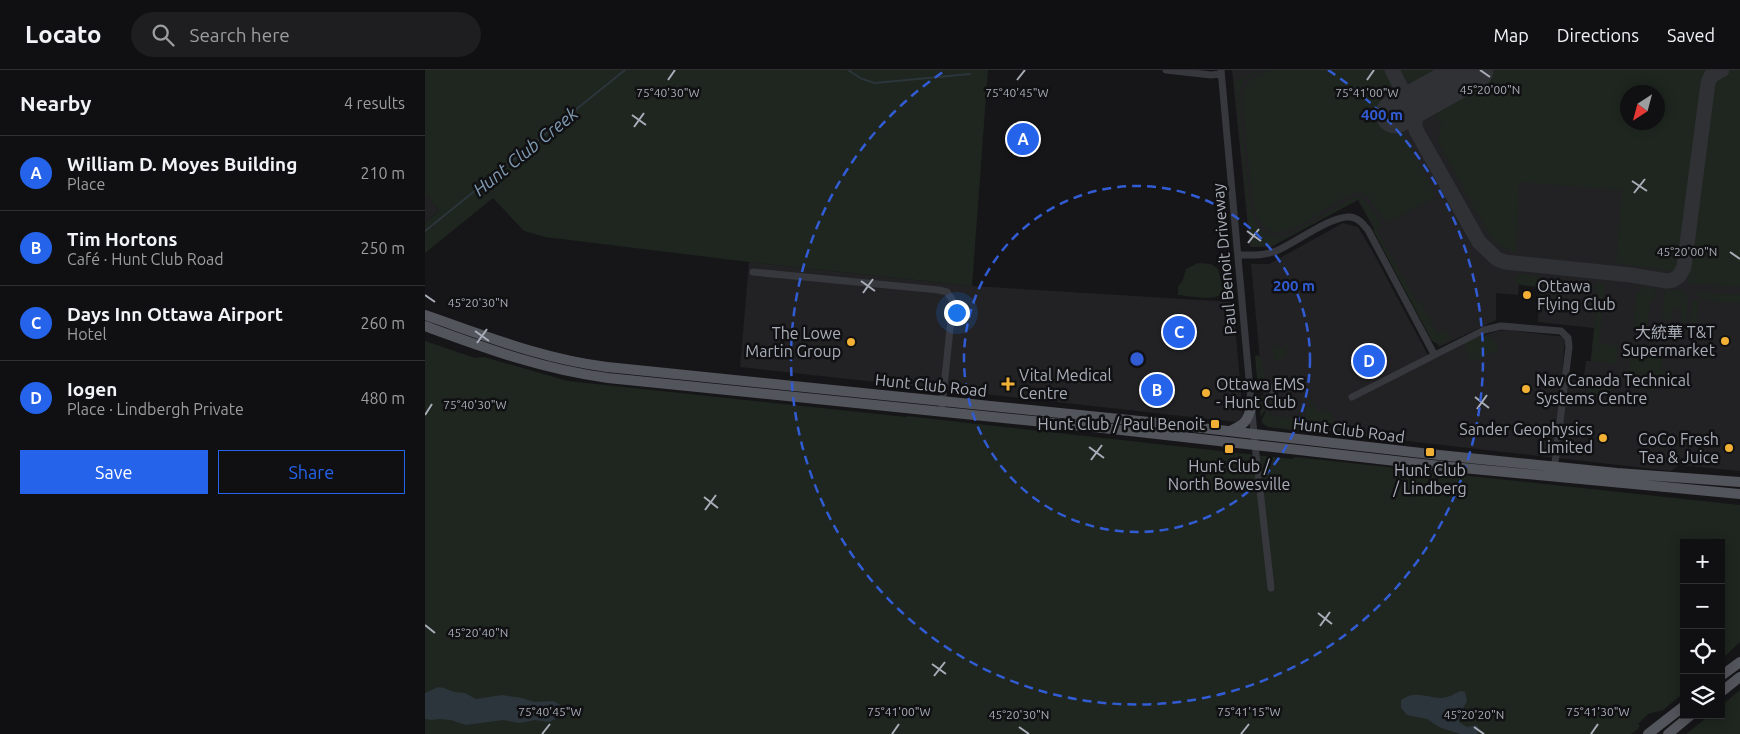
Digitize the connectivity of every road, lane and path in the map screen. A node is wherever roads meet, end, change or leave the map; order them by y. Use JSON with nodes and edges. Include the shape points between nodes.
{"nodes":[{"id":1,"x":1166,"y":70,"type":"edge"},
{"id":2,"x":1221,"y":72,"type":"edge"},
{"id":3,"x":1238,"y":255,"type":"junction"},
{"id":4,"x":753,"y":272,"type":"dead end"},
{"id":5,"x":425,"y":315,"type":"edge"},
{"id":6,"x":425,"y":326,"type":"edge"},
{"id":7,"x":1434,"y":354,"type":"junction"},
{"id":8,"x":1275,"y":384,"type":"dead end"},
{"id":9,"x":1271,"y":394,"type":"dead end"},
{"id":10,"x":1352,"y":397,"type":"dead end"},
{"id":11,"x":1252,"y":404,"type":"junction"},
{"id":12,"x":942,"y":406,"type":"junction"},
{"id":13,"x":1229,"y":431,"type":"junction"},
{"id":14,"x":1255,"y":440,"type":"junction"},
{"id":15,"x":1555,"y":466,"type":"junction"},
{"id":16,"x":1553,"y":477,"type":"junction"},
{"id":17,"x":1740,"y":482,"type":"edge"},
{"id":18,"x":1685,"y":484,"type":"junction"},
{"id":19,"x":1740,"y":494,"type":"edge"},
{"id":20,"x":1271,"y":588,"type":"dead end"},
{"id":21,"x":1740,"y":662,"type":"edge"},
{"id":22,"x":1724,"y":674,"type":"edge"},
{"id":23,"x":1740,"y":677,"type":"edge"},
{"id":24,"x":1725,"y":689,"type":"edge"},
{"id":25,"x":1680,"y":709,"type":"edge"},
{"id":26,"x":1686,"y":719,"type":"edge"},
{"id":27,"x":1648,"y":734,"type":"edge"},
{"id":28,"x":1668,"y":734,"type":"edge"}],
"edges":[{"from":1,"to":2,"type":"street","via":[[1211,75]]},
{"from":2,"to":3,"type":"street","name":"Paul Benoit Driveway"},
{"from":3,"to":7,"type":"street","via":[[1261,255],[1277,250],[1339,218],[1361,220]]},
{"from":3,"to":11,"type":"street","name":"Paul Benoit Driveway"},
{"from":4,"to":12,"type":"street","via":[[947,292],[953,301]]},
{"from":5,"to":12,"type":"main road","name":"Hunt Club Road","via":[[516,347],[579,364]]},
{"from":6,"to":12,"type":"main road","name":"Hunt Club Road","via":[[519,360],[579,374],[651,383]]},
{"from":7,"to":10,"type":"street"},
{"from":7,"to":15,"type":"street","via":[[1495,327],[1561,331],[1565,334],[1570,341]]},
{"from":8,"to":9,"type":"street"},
{"from":11,"to":13,"type":"main road","via":[[1244,424]]},
{"from":11,"to":14,"type":"street","name":"Paul Benoit Driveway"},
{"from":12,"to":13,"type":"main road","name":"Hunt Club Road"},
{"from":12,"to":14,"type":"main road","name":"Hunt Club Road"},
{"from":13,"to":14,"type":"main road","name":"Hunt Club Road"},
{"from":14,"to":15,"type":"main road","name":"Hunt Club Road"},
{"from":14,"to":16,"type":"main road","name":"Hunt Club Road","via":[[1308,452]]},
{"from":14,"to":20,"type":"street","name":"Paul Benoit Driveway"},
{"from":15,"to":16,"type":"street"},
{"from":15,"to":18,"type":"main road","name":"Hunt Club Road"},
{"from":16,"to":18,"type":"main road","name":"Hunt Club Road"},
{"from":17,"to":18,"type":"main road","name":"Hunt Club Road"},
{"from":18,"to":19,"type":"main road","name":"Hunt Club Road"},
{"from":21,"to":22,"type":"main road"},
{"from":23,"to":24,"type":"main road"},
{"from":25,"to":27,"type":"main road"},
{"from":26,"to":28,"type":"main road"}]}
